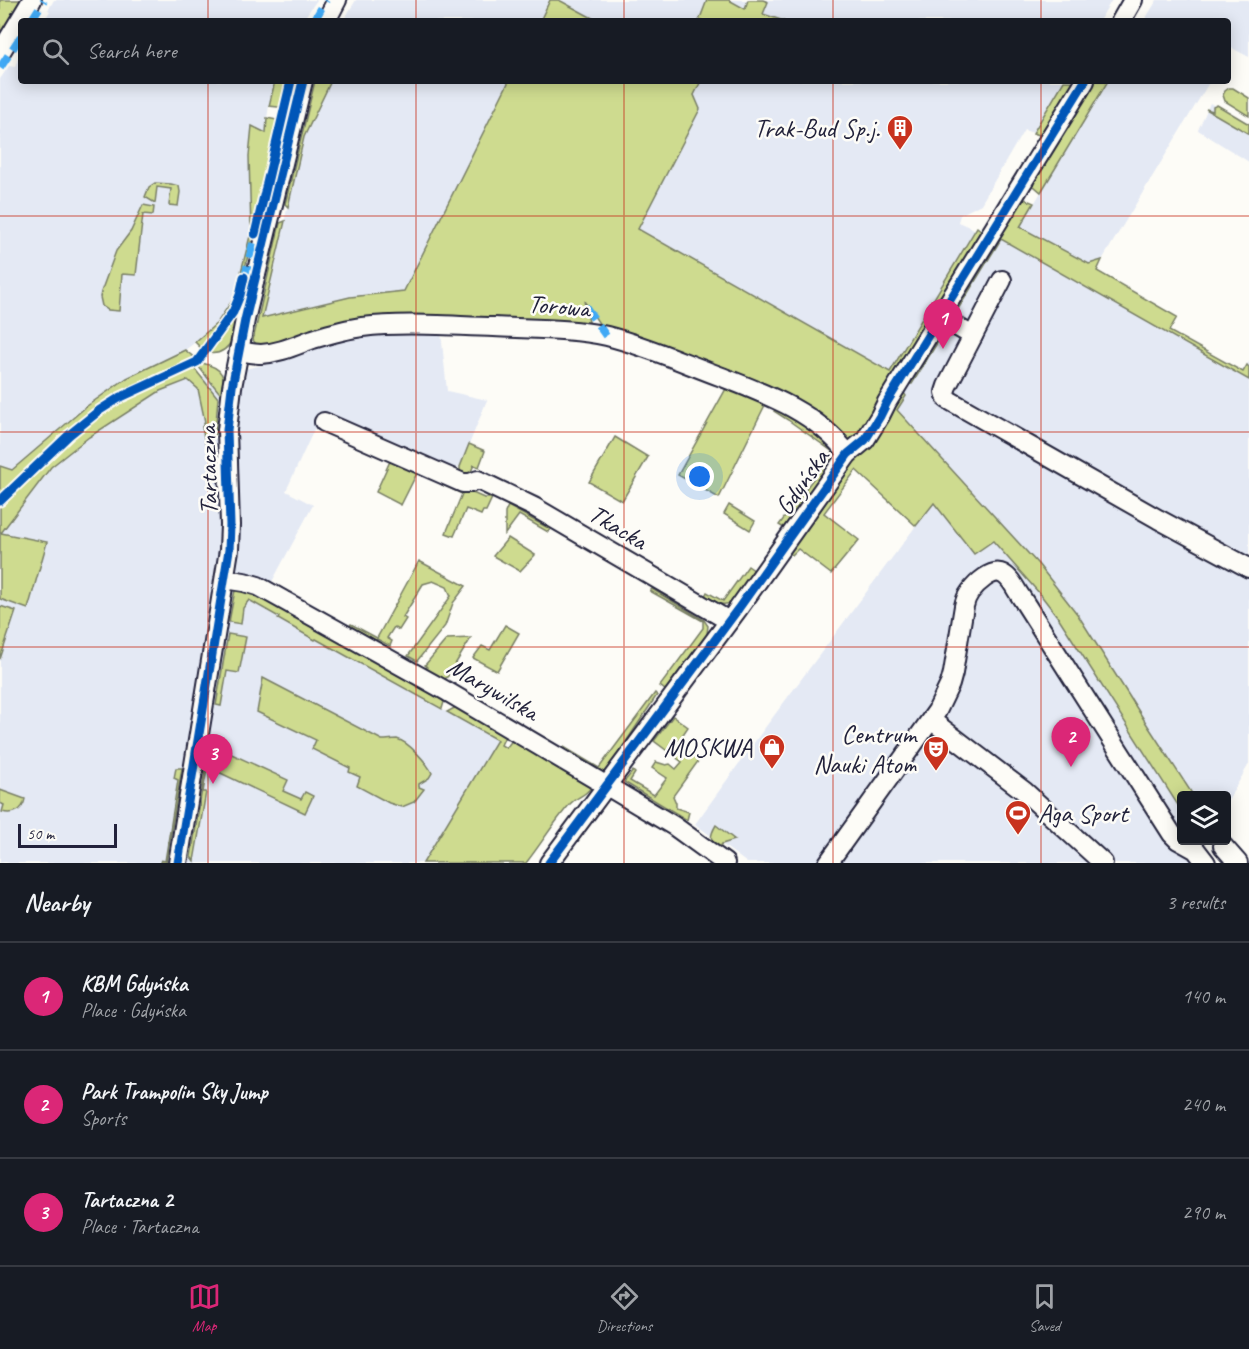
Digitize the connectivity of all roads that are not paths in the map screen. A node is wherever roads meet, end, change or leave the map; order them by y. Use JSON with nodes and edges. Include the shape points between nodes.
{"nodes":[{"id":1,"x":32,"y":0,"type":"edge"},
{"id":2,"x":337,"y":0,"type":"edge"},
{"id":3,"x":1133,"y":0,"type":"edge"},
{"id":4,"x":21,"y":18,"type":"edge"},
{"id":5,"x":328,"y":18,"type":"edge"},
{"id":6,"x":1123,"y":18,"type":"edge"},
{"id":7,"x":18,"y":23,"type":"edge"},
{"id":8,"x":0,"y":53,"type":"edge"},
{"id":9,"x":302,"y":84,"type":"edge"},
{"id":10,"x":1083,"y":84,"type":"edge"},
{"id":11,"x":1002,"y":280,"type":"dead end"},
{"id":12,"x":940,"y":317,"type":"junction"},
{"id":13,"x":973,"y":336,"type":"junction"},
{"id":14,"x":239,"y":351,"type":"junction"},
{"id":15,"x":324,"y":422,"type":"dead end"},
{"id":16,"x":848,"y":454,"type":"junction"},
{"id":17,"x":1249,"y":568,"type":"edge"},
{"id":18,"x":225,"y":579,"type":"junction"},
{"id":19,"x":729,"y":621,"type":"junction"},
{"id":20,"x":932,"y":720,"type":"junction"},
{"id":21,"x":607,"y":786,"type":"junction"},
{"id":22,"x":1223,"y":846,"type":"dead end"},
{"id":23,"x":178,"y":863,"type":"edge"},
{"id":24,"x":549,"y":863,"type":"edge"},
{"id":25,"x":725,"y":863,"type":"edge"},
{"id":26,"x":828,"y":863,"type":"edge"},
{"id":27,"x":1103,"y":863,"type":"edge"},
{"id":28,"x":1206,"y":863,"type":"edge"},
{"id":29,"x":1238,"y":863,"type":"edge"}],
"edges":[{"from":1,"to":4,"type":"street"},
{"from":2,"to":5,"type":"street"},
{"from":3,"to":6,"type":"street"},
{"from":7,"to":8,"type":"street"},
{"from":9,"to":14,"type":"street","name":"Tartaczna"},
{"from":10,"to":12,"type":"street","name":"Gdyńska"},
{"from":11,"to":13,"type":"street"},
{"from":12,"to":13,"type":"street"},
{"from":12,"to":16,"type":"street","name":"Gdyńska","via":[[871,432]]},
{"from":13,"to":17,"type":"street","via":[[947,386],[947,399]]},
{"from":14,"to":16,"type":"street","name":"Torowa","via":[[272,352],[343,330],[391,325],[527,328],[594,334],[641,345],[769,395],[821,426]]},
{"from":14,"to":18,"type":"street","name":"Tartaczna","via":[[227,430],[230,525]]},
{"from":15,"to":19,"type":"street","name":"Tkacka","via":[[464,483],[478,480],[534,507]]},
{"from":16,"to":19,"type":"street","name":"Gdyńska"},
{"from":18,"to":21,"type":"street","name":"Marywilska","via":[[261,588]]},
{"from":18,"to":23,"type":"street","name":"Tartaczna"},
{"from":19,"to":21,"type":"street","name":"Gdyńska"},
{"from":20,"to":26,"type":"street"},
{"from":20,"to":27,"type":"street","via":[[1024,791]]},
{"from":20,"to":28,"type":"street","via":[[950,684],[968,594],[991,574],[1001,573],[1021,597],[1172,834],[1196,850]]},
{"from":21,"to":24,"type":"street","name":"Gdyńska"},
{"from":21,"to":25,"type":"street","name":"Marywilska","via":[[674,826]]},
{"from":22,"to":29,"type":"street"}]}
